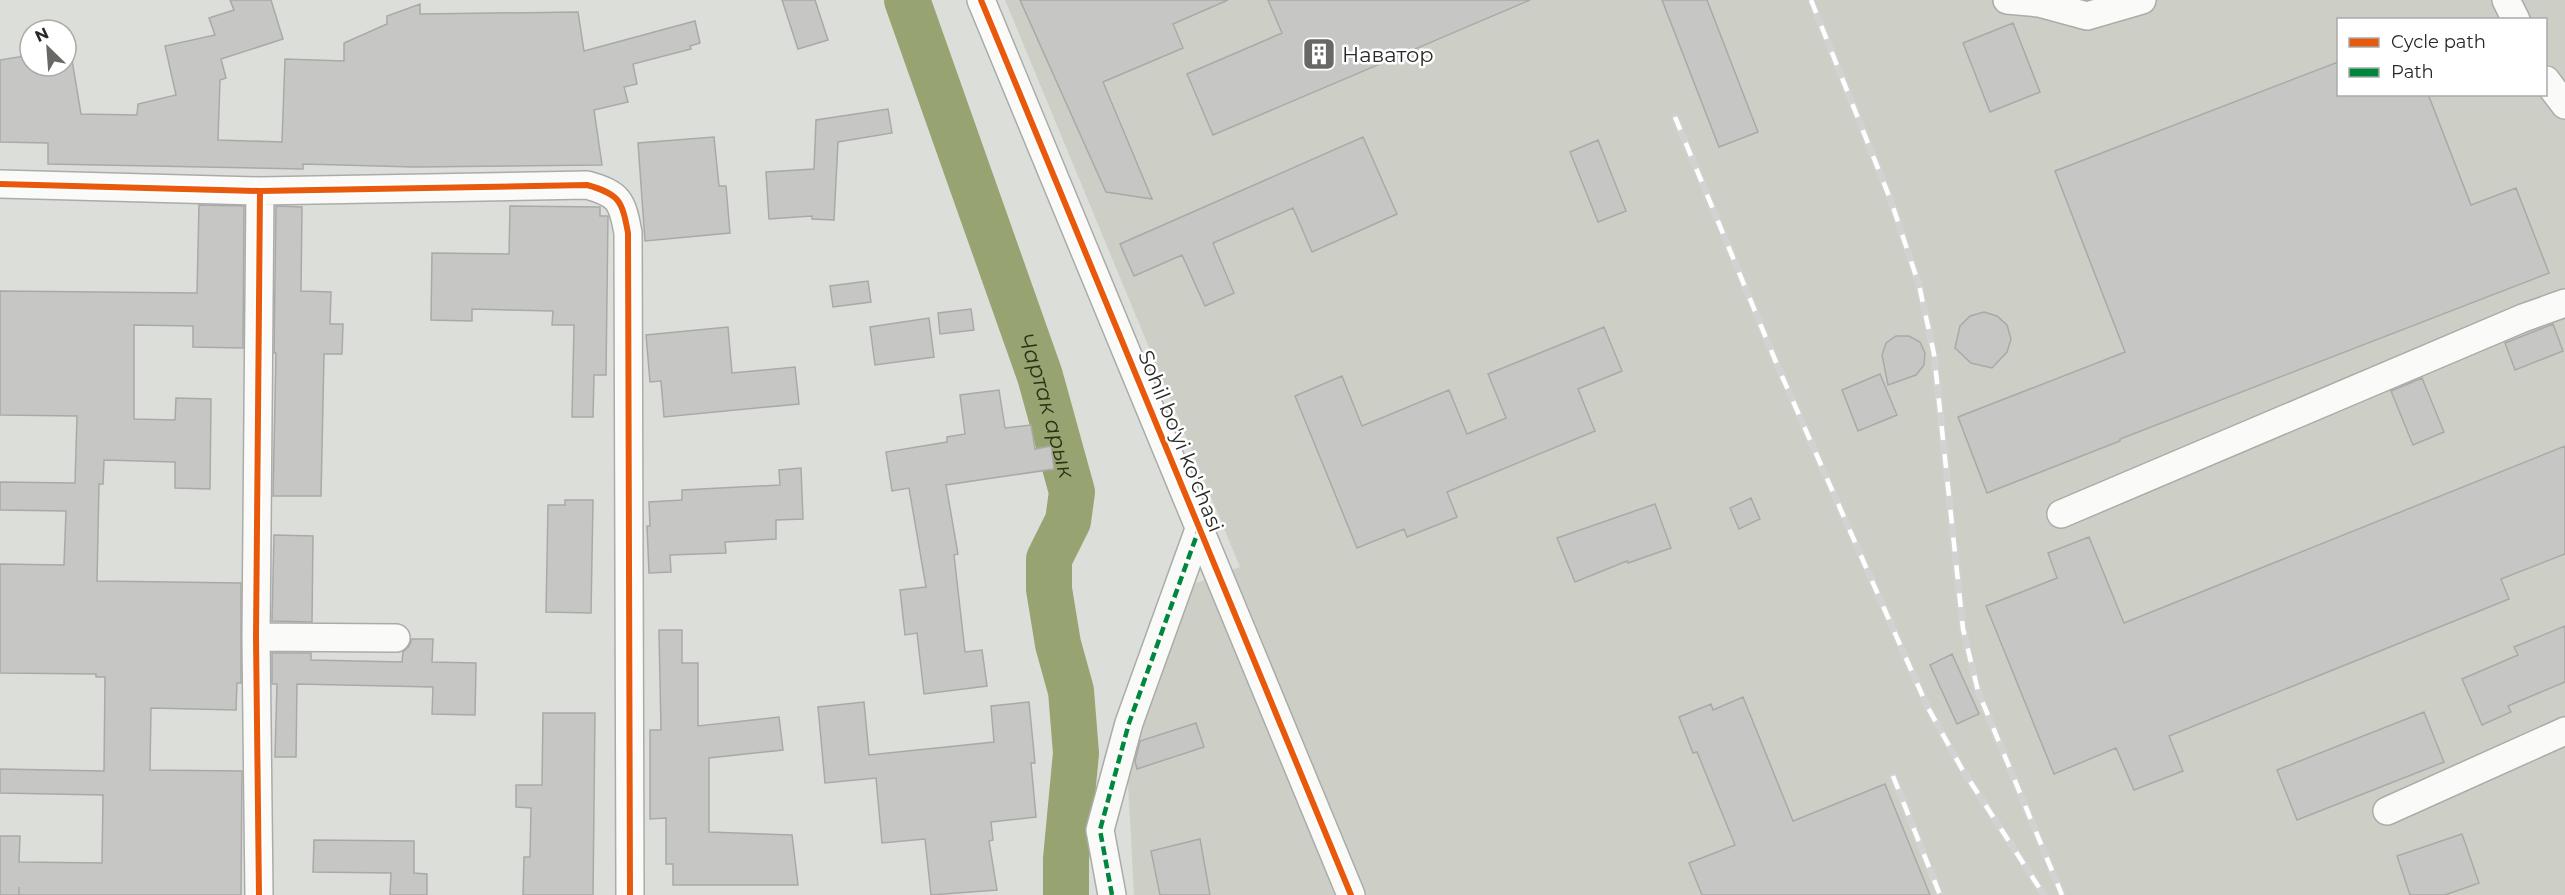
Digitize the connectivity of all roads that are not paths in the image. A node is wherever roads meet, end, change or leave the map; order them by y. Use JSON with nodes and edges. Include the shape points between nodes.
{"nodes":[{"id":1,"x":981,"y":0,"type":"edge"},
{"id":2,"x":2007,"y":0,"type":"edge"},
{"id":3,"x":2142,"y":0,"type":"edge"},
{"id":4,"x":2506,"y":0,"type":"edge"},
{"id":5,"x":2515,"y":18,"type":"edge"},
{"id":6,"x":2547,"y":81,"type":"edge"},
{"id":7,"x":2565,"y":105,"type":"edge"},
{"id":8,"x":0,"y":184,"type":"edge"},
{"id":9,"x":260,"y":191,"type":"junction"},
{"id":10,"x":2565,"y":303,"type":"edge"},
{"id":11,"x":2061,"y":514,"type":"dead end"},
{"id":12,"x":1199,"y":529,"type":"junction"},
{"id":13,"x":256,"y":637,"type":"junction"},
{"id":14,"x":396,"y":638,"type":"dead end"},
{"id":15,"x":2565,"y":731,"type":"edge"},
{"id":16,"x":2387,"y":811,"type":"dead end"},
{"id":17,"x":259,"y":895,"type":"edge"},
{"id":18,"x":630,"y":895,"type":"edge"},
{"id":19,"x":1112,"y":895,"type":"edge"},
{"id":20,"x":1351,"y":895,"type":"edge"}],
"edges":[{"from":1,"to":12,"type":"street","name":"Sohil bo'yi ko'chasi"},
{"from":2,"to":3,"type":"street","via":[[2039,3],[2087,16]]},
{"from":4,"to":5,"type":"street"},
{"from":6,"to":7,"type":"street"},
{"from":8,"to":9,"type":"street"},
{"from":9,"to":13,"type":"street"},
{"from":9,"to":18,"type":"street","via":[[587,185],[610,192],[624,210],[628,233]]},
{"from":10,"to":11,"type":"street"},
{"from":12,"to":19,"type":"street","via":[[1129,723],[1100,830]]},
{"from":12,"to":20,"type":"street","name":"Sohil bo'yi ko'chasi"},
{"from":13,"to":14,"type":"street"},
{"from":13,"to":17,"type":"street"},
{"from":15,"to":16,"type":"street"}]}
